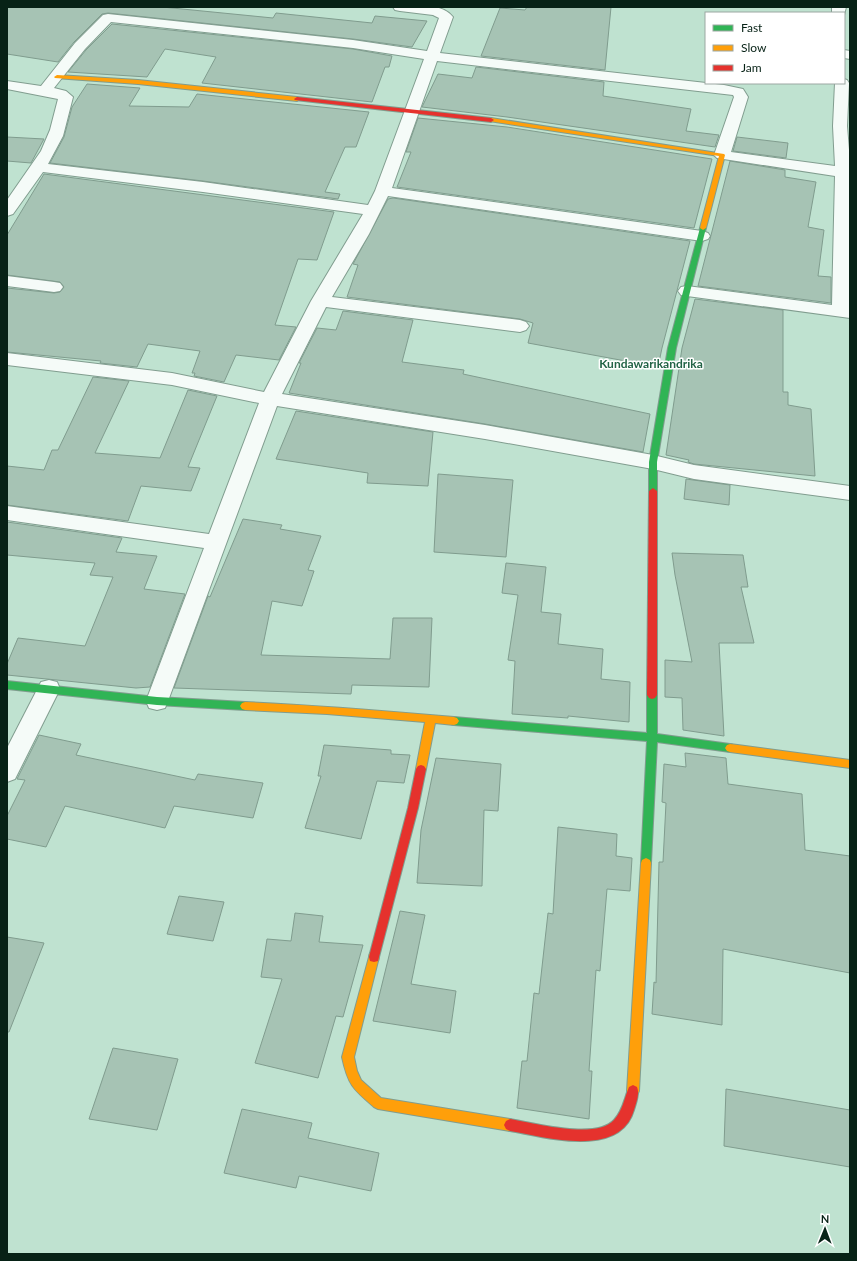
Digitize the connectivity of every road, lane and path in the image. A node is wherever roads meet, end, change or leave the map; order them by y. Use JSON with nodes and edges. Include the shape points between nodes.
{"nodes":[{"id":1,"x":118,"y":7,"type":"edge"},
{"id":2,"x":400,"y":7,"type":"edge"},
{"id":3,"x":108,"y":18,"type":"junction"},
{"id":4,"x":432,"y":56,"type":"junction"},
{"id":5,"x":57,"y":77,"type":"junction"},
{"id":6,"x":842,"y":84,"type":"edge"},
{"id":7,"x":7,"y":85,"type":"edge"},
{"id":8,"x":45,"y":91,"type":"junction"},
{"id":9,"x":412,"y":111,"type":"junction"},
{"id":10,"x":845,"y":126,"type":"edge"},
{"id":11,"x":722,"y":155,"type":"junction"},
{"id":12,"x":39,"y":167,"type":"junction"},
{"id":13,"x":843,"y":172,"type":"junction"},
{"id":14,"x":383,"y":191,"type":"junction"},
{"id":15,"x":7,"y":211,"type":"edge"},
{"id":16,"x":373,"y":211,"type":"junction"},
{"id":17,"x":702,"y":236,"type":"junction"},
{"id":18,"x":7,"y":281,"type":"edge"},
{"id":19,"x":54,"y":287,"type":"dead end"},
{"id":20,"x":687,"y":291,"type":"junction"},
{"id":21,"x":320,"y":301,"type":"junction"},
{"id":22,"x":845,"y":313,"type":"edge"},
{"id":23,"x":520,"y":326,"type":"dead end"},
{"id":24,"x":7,"y":359,"type":"edge"},
{"id":25,"x":270,"y":399,"type":"junction"},
{"id":26,"x":654,"y":462,"type":"junction"},
{"id":27,"x":850,"y":494,"type":"edge"},
{"id":28,"x":7,"y":513,"type":"edge"},
{"id":29,"x":215,"y":542,"type":"junction"},
{"id":30,"x":7,"y":684,"type":"edge"},
{"id":31,"x":49,"y":689,"type":"junction"},
{"id":32,"x":157,"y":701,"type":"junction"},
{"id":33,"x":431,"y":718,"type":"junction"},
{"id":34,"x":652,"y":737,"type":"junction"},
{"id":35,"x":850,"y":764,"type":"edge"},
{"id":36,"x":7,"y":772,"type":"edge"}],
"edges":[{"from":1,"to":3,"type":"street"},
{"from":2,"to":4,"type":"street","via":[[437,11],[445,15]]},
{"from":3,"to":4,"type":"street","via":[[353,44]]},
{"from":3,"to":5,"type":"street","via":[[80,46]]},
{"from":4,"to":9,"type":"street"},
{"from":4,"to":11,"type":"street","via":[[738,92],[741,97]]},
{"from":5,"to":8,"type":"street"},
{"from":5,"to":9,"type":"street","via":[[146,83]]},
{"from":6,"to":10,"type":"street"},
{"from":7,"to":8,"type":"street"},
{"from":8,"to":12,"type":"street","via":[[66,97],[54,140]]},
{"from":9,"to":11,"type":"street","via":[[507,122]]},
{"from":9,"to":14,"type":"street"},
{"from":10,"to":13,"type":"street"},
{"from":11,"to":13,"type":"street"},
{"from":11,"to":17,"type":"street"},
{"from":12,"to":15,"type":"street"},
{"from":12,"to":16,"type":"street"},
{"from":13,"to":22,"type":"street"},
{"from":14,"to":16,"type":"street"},
{"from":14,"to":17,"type":"street"},
{"from":16,"to":21,"type":"street"},
{"from":17,"to":20,"type":"street"},
{"from":18,"to":19,"type":"street"},
{"from":20,"to":22,"type":"street"},
{"from":20,"to":26,"type":"street","via":[[672,348]]},
{"from":21,"to":23,"type":"street"},
{"from":21,"to":25,"type":"street"},
{"from":24,"to":25,"type":"street","via":[[172,379]]},
{"from":25,"to":26,"type":"street","via":[[485,432]]},
{"from":25,"to":29,"type":"street"},
{"from":26,"to":27,"type":"street","via":[[694,472]]},
{"from":26,"to":34,"type":"street"},
{"from":28,"to":29,"type":"street"},
{"from":29,"to":32,"type":"street"},
{"from":30,"to":31,"type":"street"},
{"from":31,"to":32,"type":"street"},
{"from":31,"to":36,"type":"street"},
{"from":32,"to":33,"type":"street"},
{"from":33,"to":34,"type":"street"},
{"from":33,"to":34,"type":"street","via":[[413,808],[350,1049],[348,1067],[357,1086],[378,1103],[580,1136],[607,1133],[620,1125],[629,1114],[635,1069]]},
{"from":34,"to":35,"type":"street"}]}
